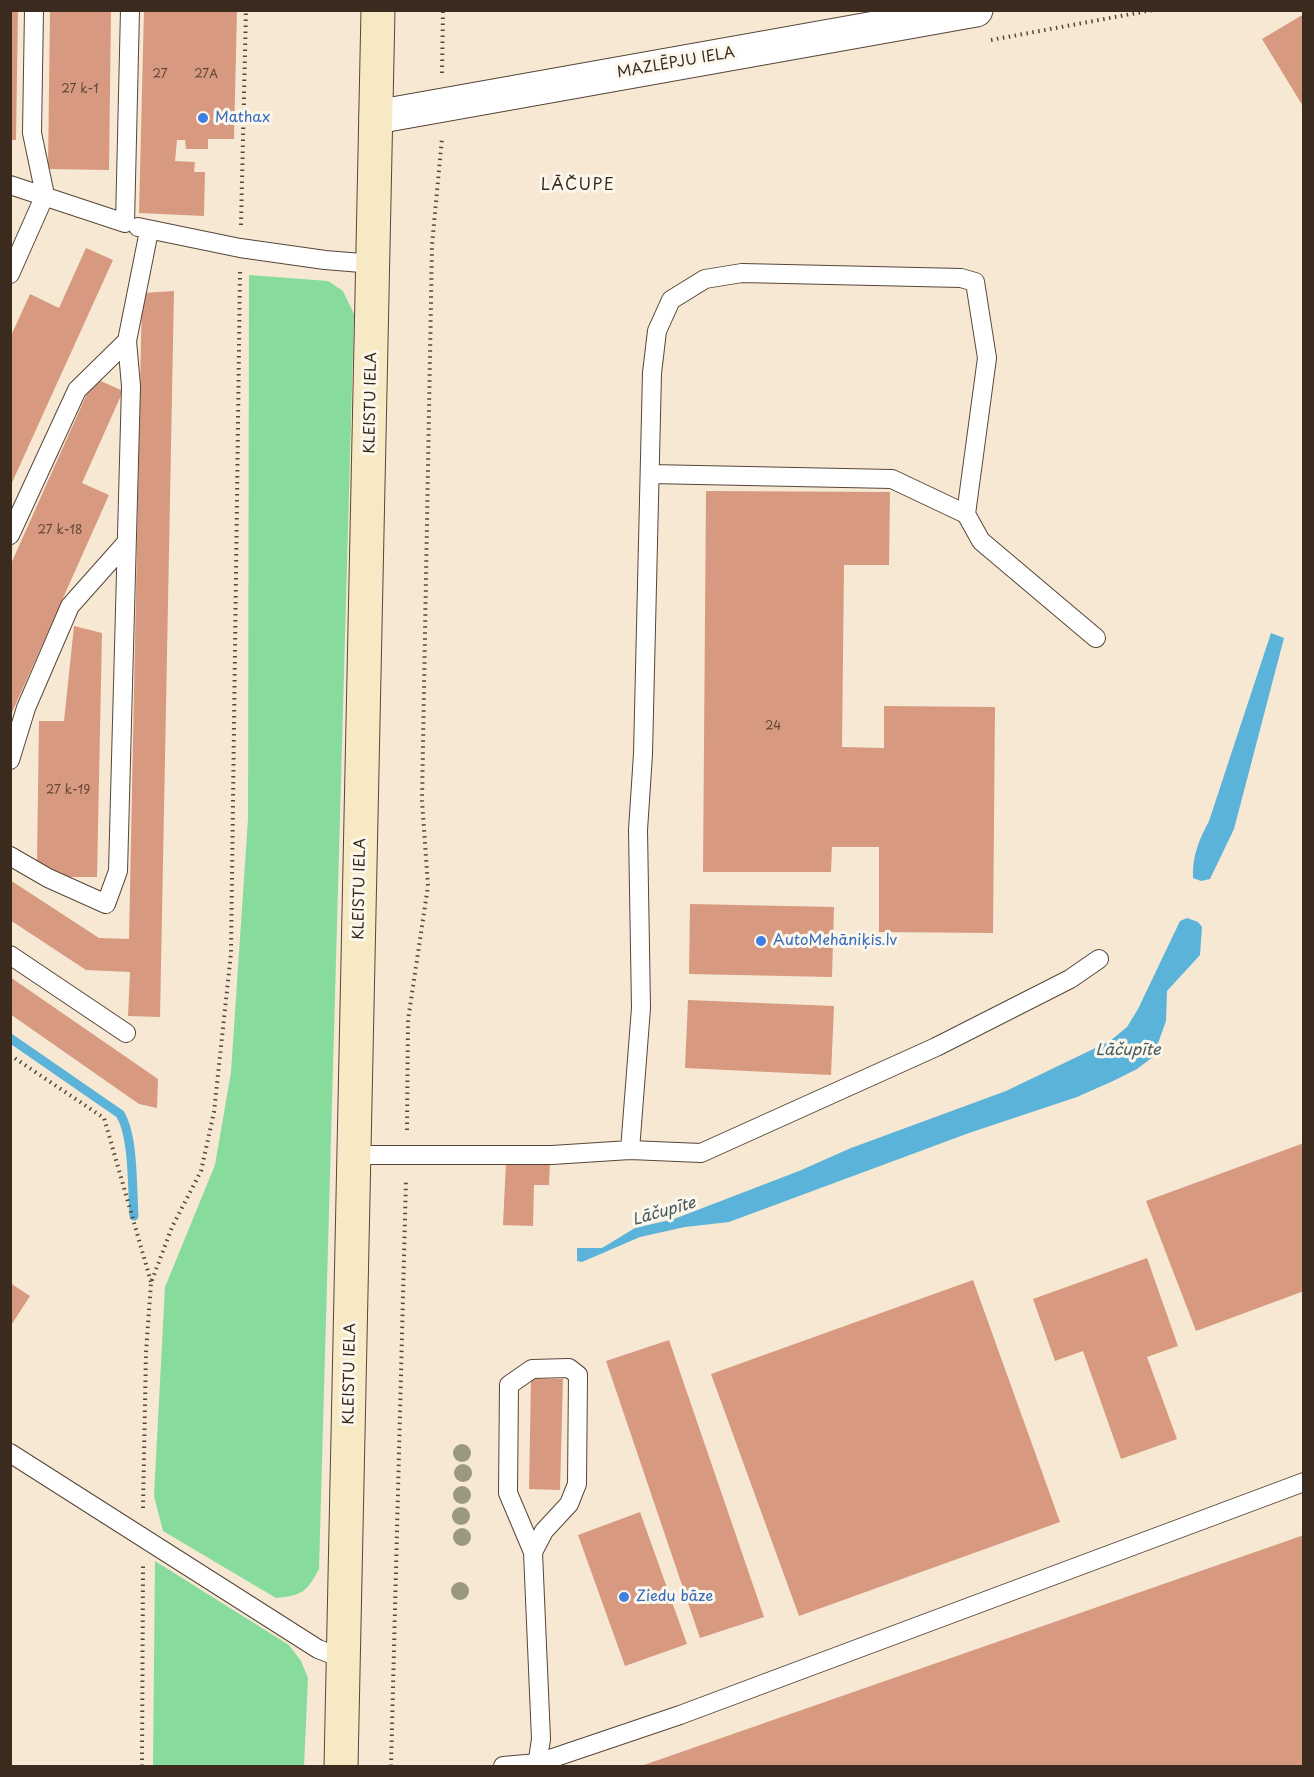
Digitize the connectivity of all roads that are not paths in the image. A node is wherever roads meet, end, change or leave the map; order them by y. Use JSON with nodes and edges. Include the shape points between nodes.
{"nodes":[{"id":1,"x":34,"y":10,"type":"edge"},
{"id":2,"x":130,"y":10,"type":"edge"},
{"id":3,"x":378,"y":10,"type":"edge"},
{"id":4,"x":976,"y":10,"type":"edge"},
{"id":5,"x":376,"y":117,"type":"junction"},
{"id":6,"x":10,"y":185,"type":"edge"},
{"id":7,"x":45,"y":195,"type":"junction"},
{"id":8,"x":125,"y":223,"type":"junction"},
{"id":9,"x":149,"y":231,"type":"junction"},
{"id":10,"x":374,"y":264,"type":"junction"},
{"id":11,"x":10,"y":274,"type":"edge"},
{"id":12,"x":127,"y":341,"type":"junction"},
{"id":13,"x":650,"y":474,"type":"junction"},
{"id":14,"x":966,"y":514,"type":"junction"},
{"id":15,"x":10,"y":535,"type":"edge"},
{"id":16,"x":126,"y":543,"type":"junction"},
{"id":17,"x":1096,"y":638,"type":"dead end"},
{"id":18,"x":10,"y":760,"type":"edge"},
{"id":19,"x":10,"y":856,"type":"edge"},
{"id":20,"x":10,"y":955,"type":"edge"},
{"id":21,"x":1099,"y":959,"type":"dead end"},
{"id":22,"x":126,"y":1033,"type":"dead end"},
{"id":23,"x":630,"y":1150,"type":"junction"},
{"id":24,"x":354,"y":1155,"type":"junction"},
{"id":25,"x":10,"y":1453,"type":"edge"},
{"id":26,"x":1304,"y":1482,"type":"edge"},
{"id":27,"x":533,"y":1552,"type":"junction"},
{"id":28,"x":344,"y":1659,"type":"junction"},
{"id":29,"x":537,"y":1765,"type":"edge"},
{"id":30,"x":341,"y":1767,"type":"edge"},
{"id":31,"x":503,"y":1767,"type":"edge"}],
"edges":[{"from":1,"to":7,"type":"lane","via":[[32,133]]},
{"from":2,"to":8,"type":"lane"},
{"from":3,"to":5,"type":"main road","name":"KLEISTU IELA"},
{"from":4,"to":5,"type":"street","name":"MAZLĒPJU IELA"},
{"from":5,"to":10,"type":"main road","name":"KLEISTU IELA"},
{"from":6,"to":7,"type":"lane"},
{"from":7,"to":8,"type":"lane"},
{"from":7,"to":11,"type":"lane"},
{"from":8,"to":9,"type":"lane"},
{"from":9,"to":10,"type":"lane","via":[[240,248]]},
{"from":9,"to":12,"type":"lane"},
{"from":10,"to":24,"type":"main road","name":"KLEISTU IELA"},
{"from":12,"to":15,"type":"lane","via":[[77,390]]},
{"from":12,"to":16,"type":"lane","via":[[131,386]]},
{"from":13,"to":14,"type":"lane","via":[[892,479]]},
{"from":13,"to":14,"type":"lane","via":[[657,331],[671,300],[705,279],[742,273],[961,278],[975,282],[987,358]]},
{"from":13,"to":23,"type":"lane","via":[[638,830],[641,1008]]},
{"from":14,"to":17,"type":"lane","via":[[981,541]]},
{"from":16,"to":18,"type":"lane","via":[[70,606],[26,708]]},
{"from":16,"to":19,"type":"lane","via":[[118,871],[106,904]]},
{"from":20,"to":22,"type":"lane"},
{"from":21,"to":23,"type":"lane","via":[[1070,979],[936,1047],[700,1154]]},
{"from":23,"to":24,"type":"lane","via":[[552,1155]]},
{"from":24,"to":28,"type":"main road","name":"KLEISTU IELA"},
{"from":25,"to":28,"type":"lane","via":[[318,1649]]},
{"from":26,"to":29,"type":"lane"},
{"from":27,"to":27,"type":"lane","via":[[544,1531],[569,1504],[577,1484],[578,1375],[569,1368],[532,1369],[509,1385],[508,1493]]},
{"from":27,"to":29,"type":"lane","via":[[542,1739]]},
{"from":28,"to":30,"type":"main road","name":"KLEISTU IELA"},
{"from":29,"to":31,"type":"lane"}]}
